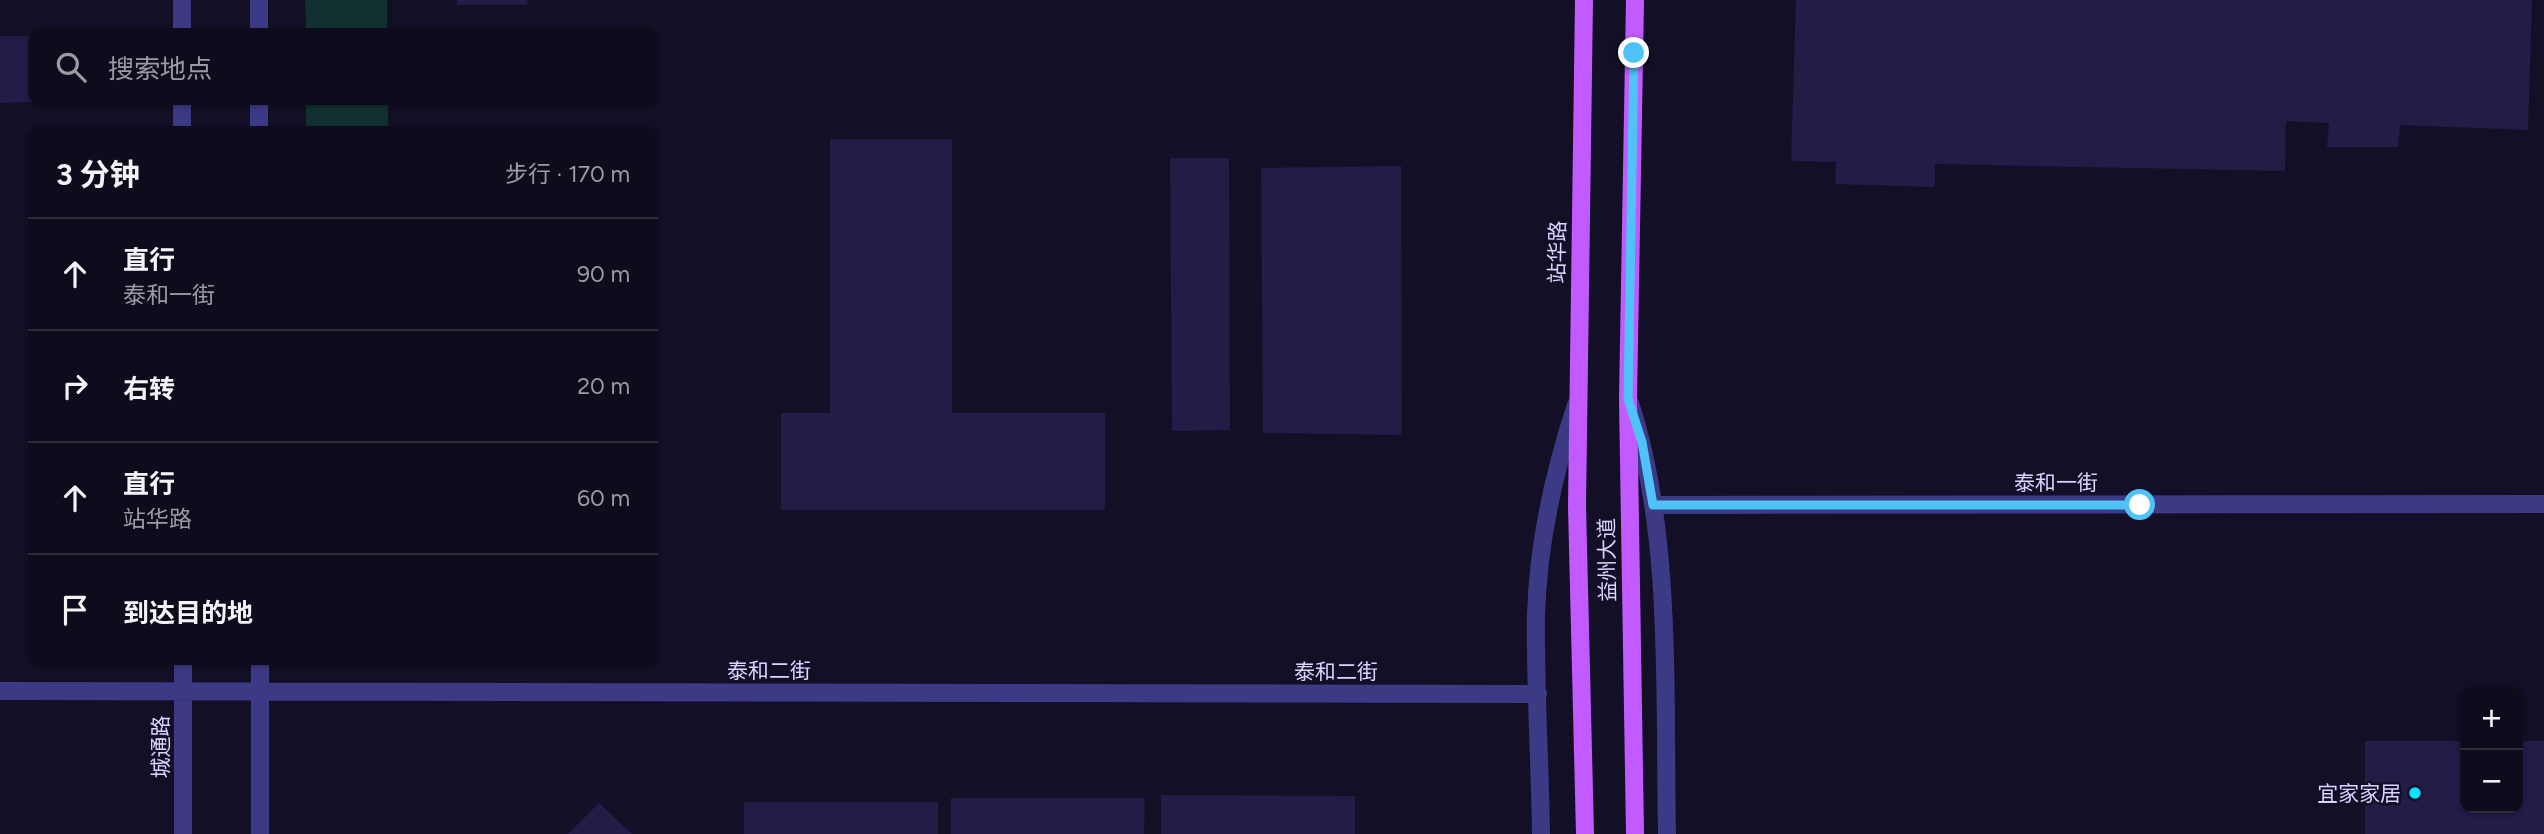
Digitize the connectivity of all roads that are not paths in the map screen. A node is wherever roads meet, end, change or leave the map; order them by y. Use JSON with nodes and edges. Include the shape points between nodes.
{"nodes":[{"id":1,"x":182,"y":0,"type":"edge"},
{"id":2,"x":259,"y":0,"type":"edge"},
{"id":3,"x":1584,"y":0,"type":"edge"},
{"id":4,"x":1635,"y":0,"type":"edge"},
{"id":5,"x":182,"y":28,"type":"edge"},
{"id":6,"x":259,"y":28,"type":"edge"},
{"id":7,"x":182,"y":105,"type":"edge"},
{"id":8,"x":259,"y":105,"type":"edge"},
{"id":9,"x":182,"y":126,"type":"edge"},
{"id":10,"x":259,"y":126,"type":"edge"},
{"id":11,"x":1578,"y":398,"type":"junction"},
{"id":12,"x":1628,"y":399,"type":"junction"},
{"id":13,"x":2544,"y":504,"type":"edge"},
{"id":14,"x":1653,"y":505,"type":"junction"},
{"id":15,"x":1577,"y":506,"type":"joint"},
{"id":16,"x":183,"y":665,"type":"edge"},
{"id":17,"x":260,"y":665,"type":"edge"},
{"id":18,"x":0,"y":691,"type":"edge"},
{"id":19,"x":183,"y":692,"type":"junction"},
{"id":20,"x":260,"y":692,"type":"junction"},
{"id":21,"x":1538,"y":694,"type":"junction"},
{"id":22,"x":183,"y":834,"type":"edge"},
{"id":23,"x":260,"y":834,"type":"edge"},
{"id":24,"x":1541,"y":834,"type":"edge"},
{"id":25,"x":1585,"y":834,"type":"edge"},
{"id":26,"x":1635,"y":834,"type":"edge"},
{"id":27,"x":1667,"y":834,"type":"edge"}],
"edges":[{"from":1,"to":5,"type":"street"},
{"from":2,"to":6,"type":"street"},
{"from":3,"to":11,"type":"main road","name":"站华路"},
{"from":4,"to":12,"type":"main road"},
{"from":7,"to":9,"type":"street"},
{"from":8,"to":10,"type":"street"},
{"from":11,"to":15,"type":"main road","name":"站华路"},
{"from":11,"to":21,"type":"street","via":[[1562,446],[1543,547],[1536,613]]},
{"from":12,"to":14,"type":"street","via":[[1642,442]]},
{"from":12,"to":26,"type":"main road","name":"益州大道"},
{"from":13,"to":14,"type":"street","name":"泰和一街"},
{"from":14,"to":27,"type":"street","via":[[1662,603]]},
{"from":15,"to":25,"type":"main road","name":"益州大道"},
{"from":16,"to":19,"type":"street","name":"城通路"},
{"from":17,"to":20,"type":"street"},
{"from":18,"to":19,"type":"street","name":"泰和二街"},
{"from":19,"to":20,"type":"street","name":"泰和二街"},
{"from":19,"to":22,"type":"street","name":"城通路"},
{"from":20,"to":21,"type":"street","name":"泰和二街"},
{"from":20,"to":23,"type":"street"},
{"from":21,"to":24,"type":"street"}]}
